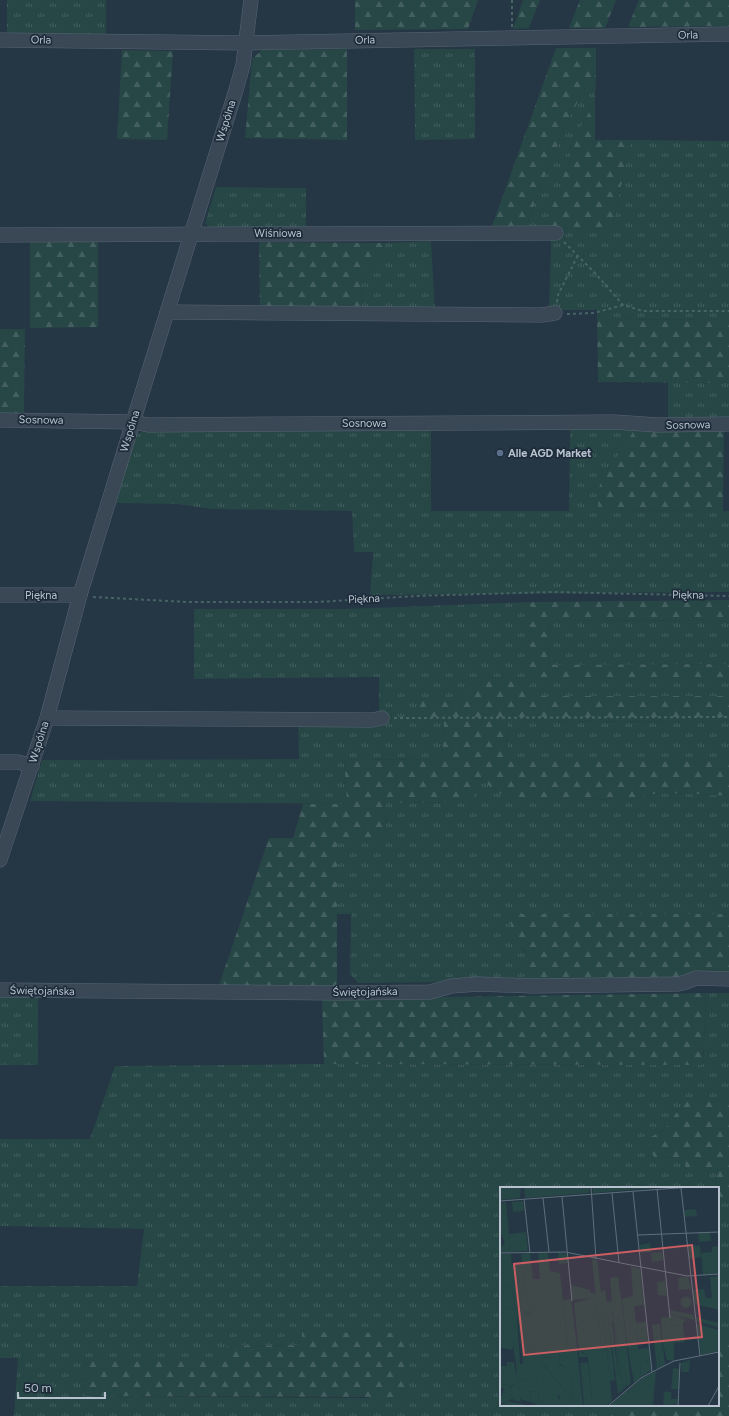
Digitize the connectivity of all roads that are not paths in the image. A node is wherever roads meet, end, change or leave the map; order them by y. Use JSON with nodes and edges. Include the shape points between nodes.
{"nodes":[{"id":1,"x":251,"y":0,"type":"edge"},
{"id":2,"x":729,"y":34,"type":"edge"},
{"id":3,"x":0,"y":40,"type":"edge"},
{"id":4,"x":246,"y":43,"type":"junction"},
{"id":5,"x":556,"y":233,"type":"road end"},
{"id":6,"x":192,"y":234,"type":"junction"},
{"id":7,"x":0,"y":235,"type":"edge"},
{"id":8,"x":167,"y":312,"type":"junction"},
{"id":9,"x":555,"y":313,"type":"road end"},
{"id":10,"x":0,"y":420,"type":"edge"},
{"id":11,"x":132,"y":422,"type":"junction"},
{"id":12,"x":729,"y":424,"type":"edge"},
{"id":13,"x":0,"y":595,"type":"edge"},
{"id":14,"x":80,"y":595,"type":"junction"},
{"id":15,"x":46,"y":718,"type":"junction"},
{"id":16,"x":382,"y":718,"type":"road end"},
{"id":17,"x":0,"y":762,"type":"edge"},
{"id":18,"x":32,"y":766,"type":"junction"},
{"id":19,"x":0,"y":860,"type":"edge"},
{"id":20,"x":729,"y":979,"type":"edge"},
{"id":21,"x":0,"y":990,"type":"edge"}],
"edges":[{"from":1,"to":4,"type":"street","name":"Wspólna"},
{"from":2,"to":4,"type":"street","name":"Orla"},
{"from":3,"to":4,"type":"street","name":"Orla"},
{"from":4,"to":6,"type":"street","name":"Wspólna","via":[[241,71]]},
{"from":5,"to":6,"type":"street","name":"Wiśniowa"},
{"from":6,"to":7,"type":"street","name":"Wiśniowa"},
{"from":6,"to":8,"type":"street","name":"Wspólna"},
{"from":8,"to":9,"type":"street","via":[[542,315]]},
{"from":8,"to":11,"type":"street","name":"Wspólna"},
{"from":10,"to":11,"type":"street","name":"Sosnowa"},
{"from":11,"to":12,"type":"street","name":"Sosnowa"},
{"from":11,"to":14,"type":"street","name":"Wspólna"},
{"from":13,"to":14,"type":"street","name":"Piękna"},
{"from":14,"to":15,"type":"street","name":"Wspólna"},
{"from":15,"to":16,"type":"street"},
{"from":15,"to":18,"type":"street","name":"Wspólna"},
{"from":17,"to":18,"type":"street","via":[[18,762]]},
{"from":18,"to":19,"type":"street","name":"Wspólna"},
{"from":20,"to":21,"type":"street","name":"Świętojańska","via":[[696,978],[678,984],[478,984],[452,986],[430,992]]}]}
